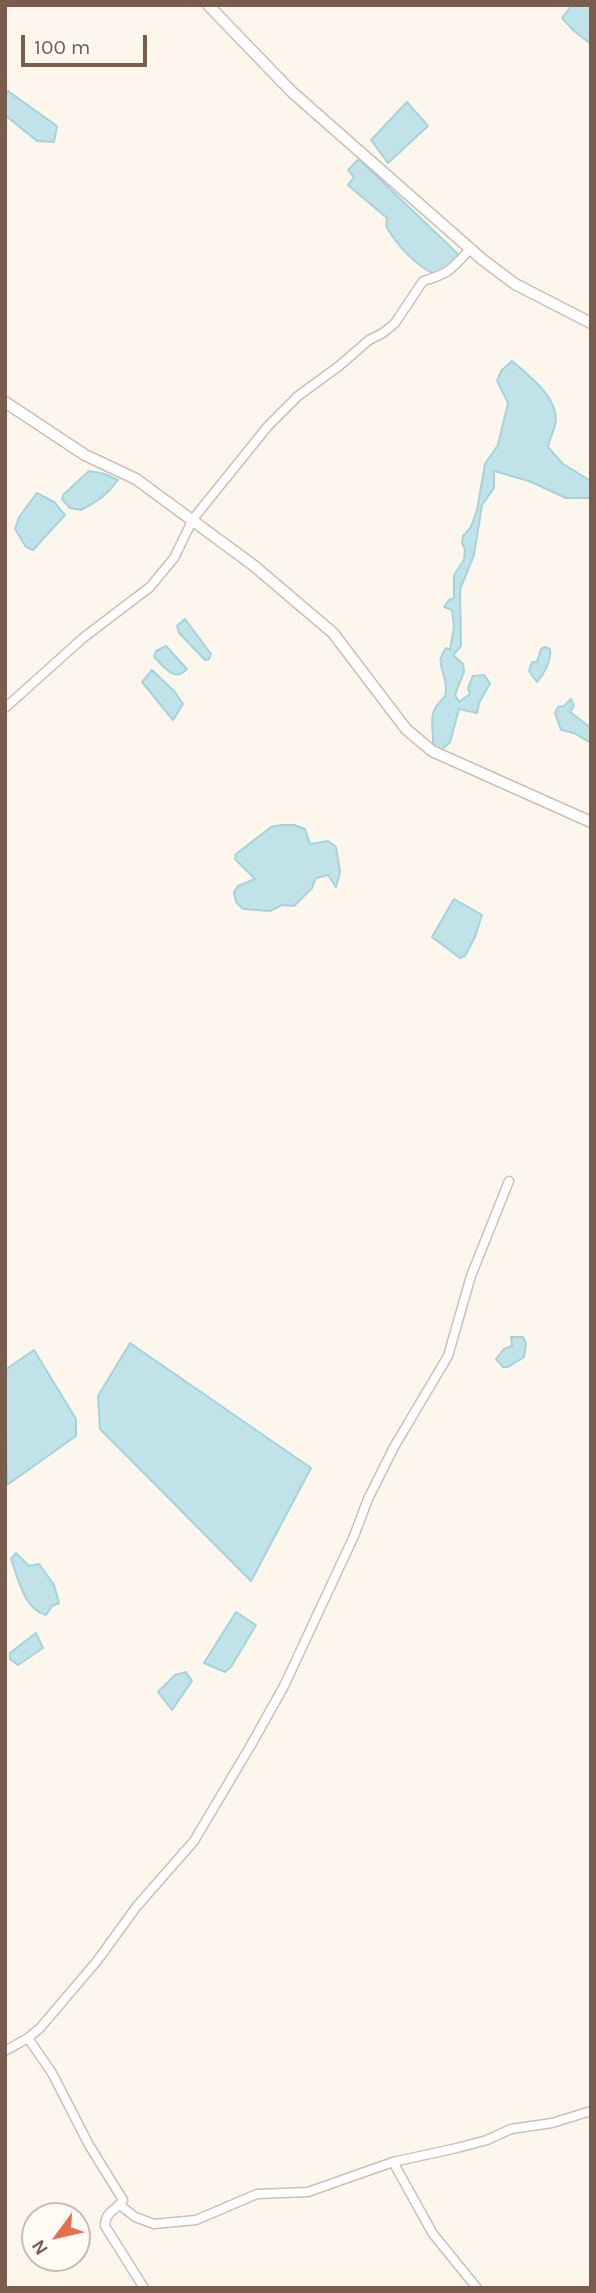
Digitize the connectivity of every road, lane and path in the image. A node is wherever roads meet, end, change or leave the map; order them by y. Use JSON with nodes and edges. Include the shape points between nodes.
{"nodes":[{"id":1,"x":208,"y":5,"type":"edge"},
{"id":2,"x":470,"y":249,"type":"junction"},
{"id":3,"x":591,"y":323,"type":"edge"},
{"id":4,"x":5,"y":402,"type":"edge"},
{"id":5,"x":193,"y":519,"type":"junction"},
{"id":6,"x":5,"y":708,"type":"edge"},
{"id":7,"x":591,"y":822,"type":"edge"},
{"id":8,"x":509,"y":1181,"type":"dead end"},
{"id":9,"x":28,"y":2038,"type":"junction"},
{"id":10,"x":5,"y":2051,"type":"edge"},
{"id":11,"x":591,"y":2111,"type":"edge"},
{"id":12,"x":393,"y":2162,"type":"junction"},
{"id":13,"x":120,"y":2205,"type":"junction"},
{"id":14,"x":144,"y":2288,"type":"edge"},
{"id":15,"x":477,"y":2288,"type":"edge"}],
"edges":[{"from":1,"to":2,"type":"street","via":[[292,92]]},
{"from":2,"to":3,"type":"street","via":[[515,285]]},
{"from":2,"to":5,"type":"street","via":[[439,278],[423,281],[395,323],[298,396]]},
{"from":4,"to":5,"type":"street","via":[[85,455],[136,479]]},
{"from":5,"to":6,"type":"street","via":[[174,558],[150,587],[83,638]]},
{"from":5,"to":7,"type":"street","via":[[333,633],[406,729],[432,751]]},
{"from":8,"to":9,"type":"street","via":[[471,1276],[448,1356],[394,1447],[284,1686],[251,1745],[194,1840],[60,2006]]},
{"from":9,"to":10,"type":"street"},
{"from":9,"to":13,"type":"street","via":[[120,2194]]},
{"from":11,"to":12,"type":"street"},
{"from":12,"to":13,"type":"street","via":[[308,2192],[257,2194],[175,2224],[154,2224]]},
{"from":12,"to":15,"type":"street","via":[[433,2234]]},
{"from":13,"to":14,"type":"street","via":[[105,2217],[105,2226]]}]}
